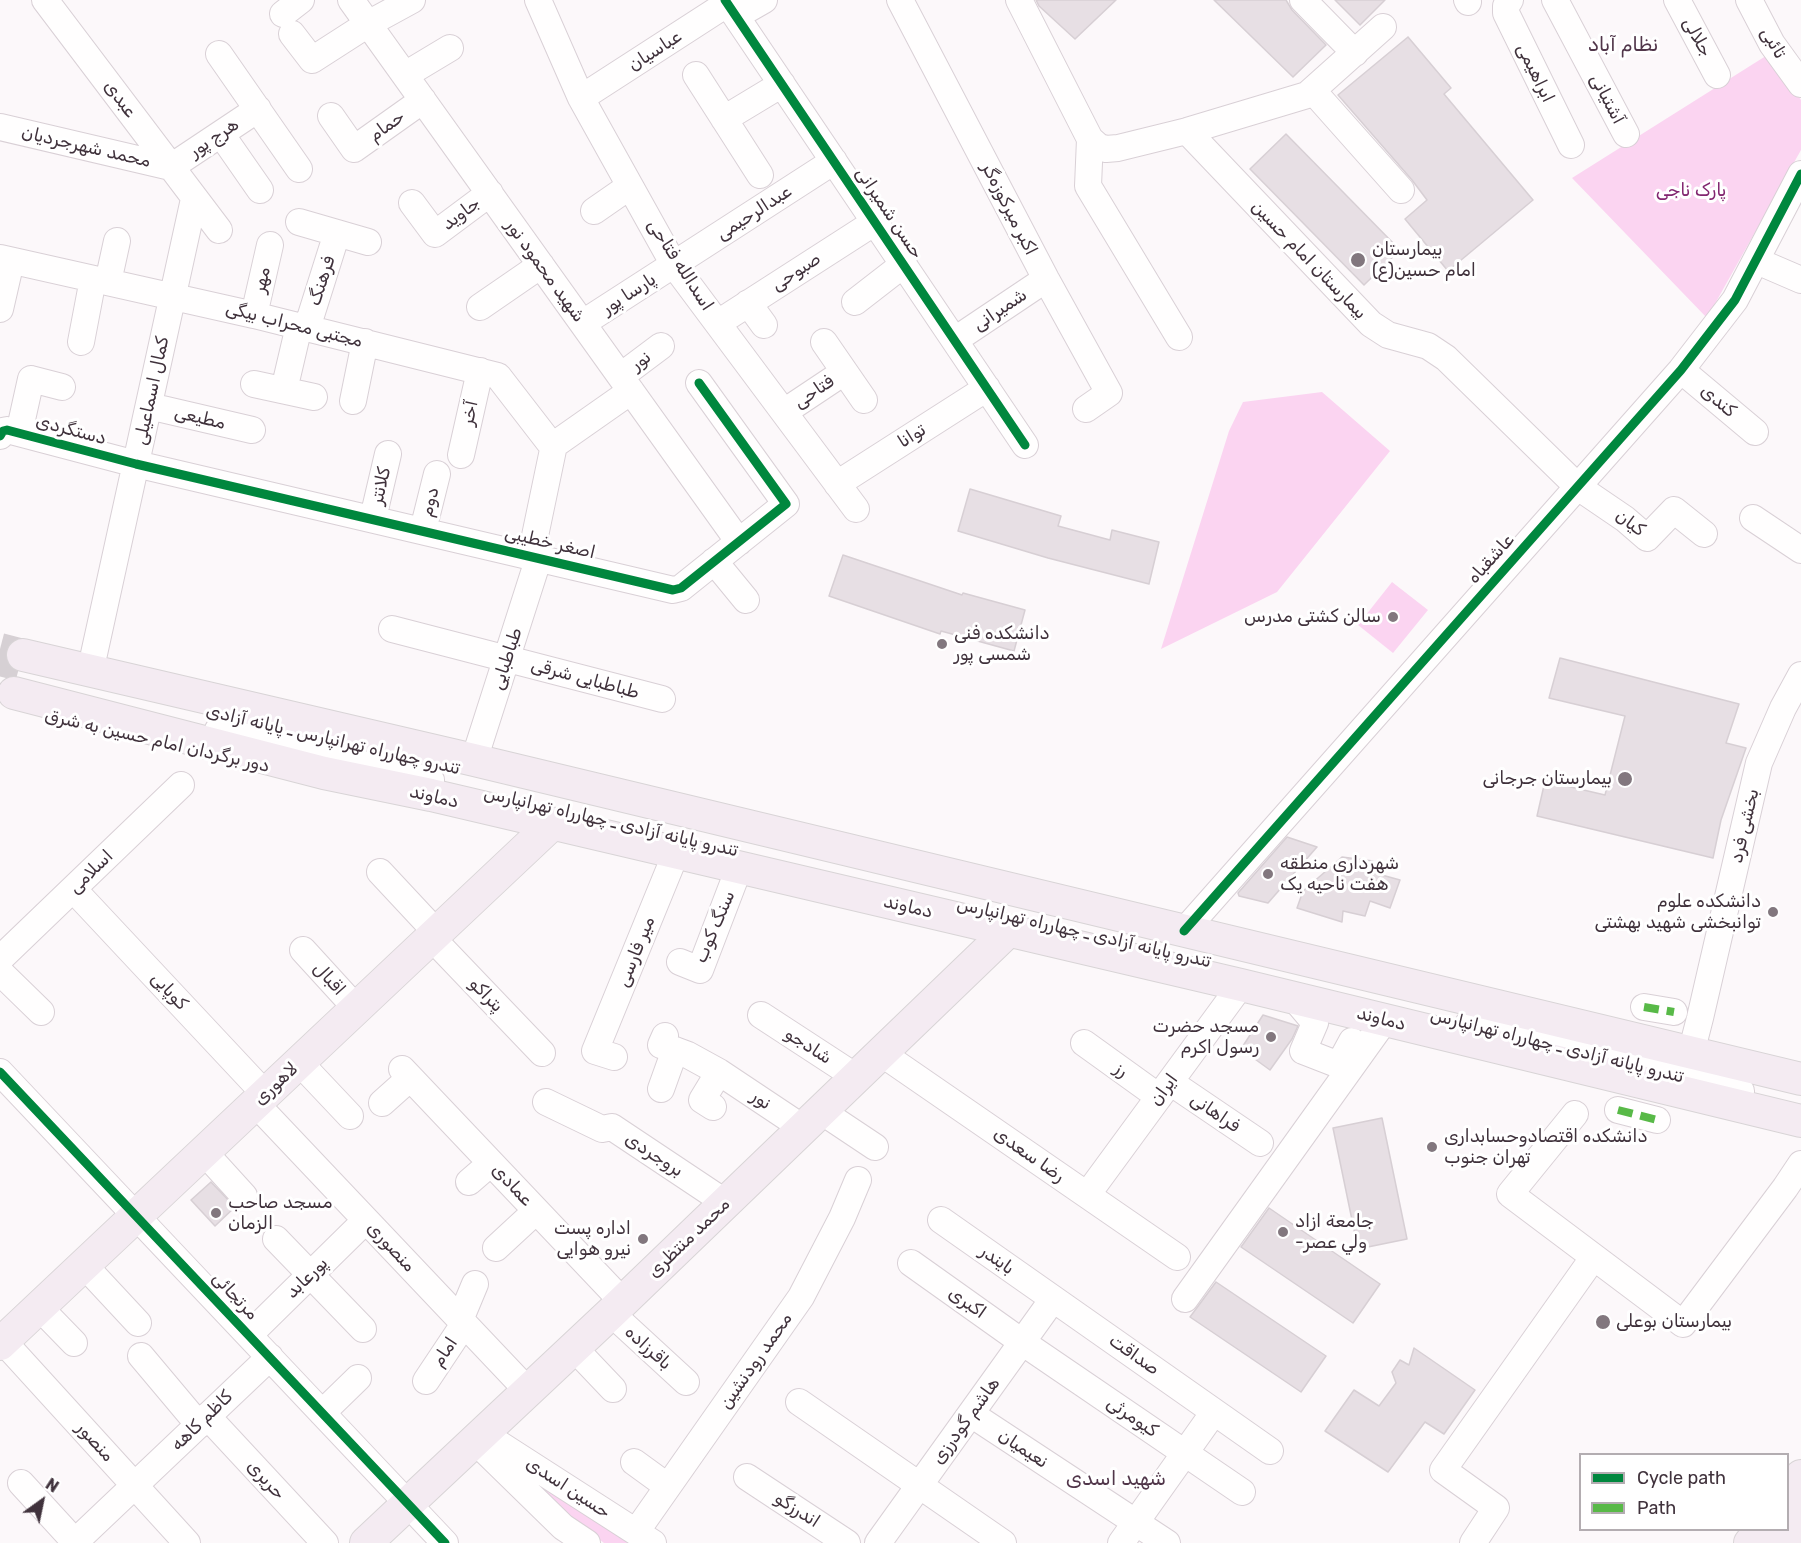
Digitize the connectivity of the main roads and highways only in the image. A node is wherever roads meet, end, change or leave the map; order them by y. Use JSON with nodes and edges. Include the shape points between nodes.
{"nodes":[{"id":1,"x":11,"y":681,"type":"edge"},
{"id":2,"x":333,"y":728,"type":"junction"},
{"id":3,"x":552,"y":824,"type":"junction"},
{"id":4,"x":1008,"y":931,"type":"junction"},
{"id":5,"x":1801,"y":1079,"type":"edge"},
{"id":6,"x":1801,"y":1121,"type":"edge"},
{"id":7,"x":2,"y":1342,"type":"edge"},
{"id":8,"x":1801,"y":1476,"type":"edge"},
{"id":9,"x":1789,"y":1493,"type":"edge"},
{"id":10,"x":1801,"y":1519,"type":"edge"},
{"id":11,"x":1760,"y":1531,"type":"edge"},
{"id":12,"x":366,"y":1543,"type":"edge"},
{"id":13,"x":1750,"y":1543,"type":"edge"},
{"id":14,"x":1782,"y":1543,"type":"edge"}],
"edges":[{"from":1,"to":2,"type":"main road"},
{"from":1,"to":2,"type":"main road","via":[[10,648],[25,641],[42,642],[234,688],[297,710]]},
{"from":1,"to":3,"type":"main road","name":"دماوند","via":[[324,772]]},
{"from":2,"to":5,"type":"main road"},
{"from":3,"to":4,"type":"main road","name":"دماوند"},
{"from":3,"to":7,"type":"main road","name":"لاهوری"},
{"from":4,"to":6,"type":"main road","name":"دماوند"},
{"from":4,"to":12,"type":"main road","name":"محمد منتظری","via":[[617,1308]]},
{"from":8,"to":9,"type":"main road"},
{"from":10,"to":14,"type":"main road"},
{"from":11,"to":13,"type":"main road"}]}
